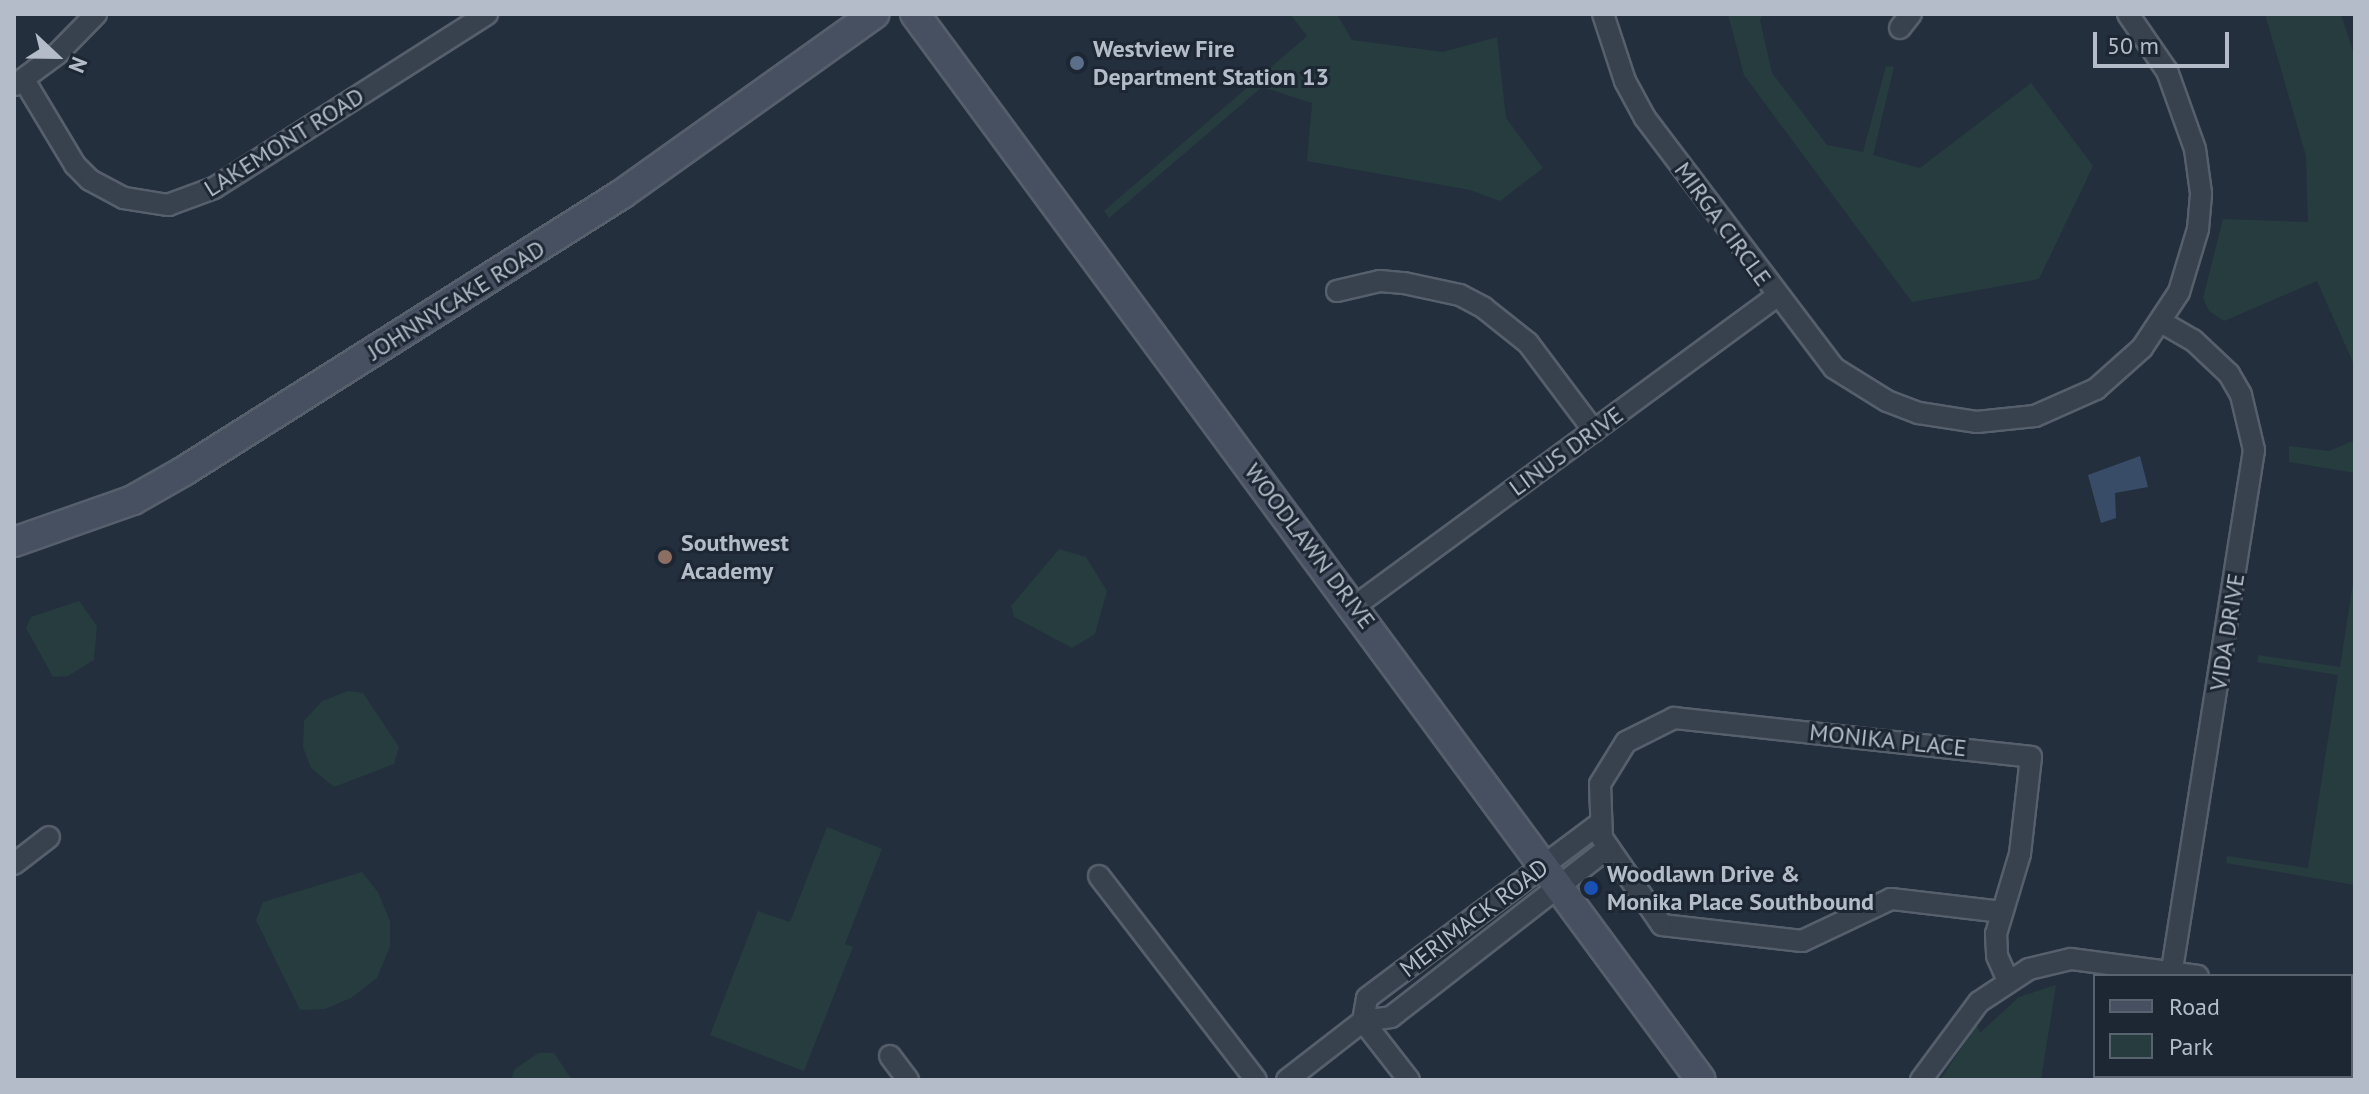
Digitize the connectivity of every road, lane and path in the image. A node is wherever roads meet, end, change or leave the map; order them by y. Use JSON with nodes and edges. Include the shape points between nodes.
{"nodes":[{"id":1,"x":96,"y":14,"type":"edge"},
{"id":2,"x":487,"y":14,"type":"edge"},
{"id":3,"x":874,"y":14,"type":"edge"},
{"id":4,"x":915,"y":14,"type":"edge"},
{"id":5,"x":1603,"y":14,"type":"edge"},
{"id":6,"x":2128,"y":14,"type":"edge"},
{"id":7,"x":19,"y":83,"type":"edge"},
{"id":8,"x":1337,"y":291,"type":"dead end"},
{"id":9,"x":1777,"y":296,"type":"junction"},
{"id":10,"x":2163,"y":323,"type":"junction"},
{"id":11,"x":1594,"y":431,"type":"junction"},
{"id":12,"x":14,"y":542,"type":"edge"},
{"id":13,"x":1355,"y":606,"type":"junction"},
{"id":14,"x":49,"y":837,"type":"dead end"},
{"id":15,"x":1603,"y":837,"type":"junction"},
{"id":16,"x":14,"y":864,"type":"edge"},
{"id":17,"x":1099,"y":876,"type":"dead end"},
{"id":18,"x":1551,"y":876,"type":"junction"},
{"id":19,"x":2002,"y":912,"type":"junction"},
{"id":20,"x":2172,"y":974,"type":"edge"},
{"id":21,"x":2008,"y":981,"type":"junction"},
{"id":22,"x":1363,"y":1021,"type":"junction"},
{"id":23,"x":890,"y":1056,"type":"dead end"},
{"id":24,"x":908,"y":1080,"type":"edge"},
{"id":25,"x":1256,"y":1080,"type":"edge"},
{"id":26,"x":1287,"y":1080,"type":"edge"},
{"id":27,"x":1409,"y":1080,"type":"edge"},
{"id":28,"x":1701,"y":1080,"type":"edge"},
{"id":29,"x":1921,"y":1080,"type":"edge"}],
"edges":[{"from":1,"to":7,"type":"street"},
{"from":2,"to":7,"type":"street","name":"LAKEMONT ROAD","via":[[214,188],[168,205],[124,198],[90,180]]},
{"from":3,"to":12,"type":"main road","name":"JOHNNYCAKE ROAD","via":[[658,171],[209,456],[133,500]]},
{"from":4,"to":13,"type":"main road","name":"WOODLAWN DRIVE"},
{"from":5,"to":9,"type":"street","name":"MIRGA CIRCLE","via":[[1625,81],[1645,118]]},
{"from":6,"to":10,"type":"street","via":[[2167,71],[2184,109],[2201,193],[2189,264]]},
{"from":8,"to":11,"type":"street","via":[[1380,281],[1404,283],[1460,295],[1484,308],[1528,343]]},
{"from":9,"to":10,"type":"street","name":"MIRGA CIRCLE","via":[[1834,368],[1887,401],[1919,413],[1977,422],[2035,416],[2096,389]]},
{"from":9,"to":11,"type":"street","name":"LINUS DRIVE"},
{"from":10,"to":20,"type":"street","name":"VIDA DRIVE","via":[[2193,340],[2229,374],[2241,395],[2254,450]]},
{"from":11,"to":13,"type":"street","name":"LINUS DRIVE"},
{"from":13,"to":18,"type":"main road","name":"WOODLAWN DRIVE"},
{"from":14,"to":16,"type":"street"},
{"from":15,"to":18,"type":"street","name":"MERIMACK ROAD"},
{"from":15,"to":19,"type":"street","via":[[1662,925],[1802,941],[1891,899]]},
{"from":15,"to":19,"type":"street","name":"MONIKA PLACE","via":[[1600,784],[1613,759],[1640,732],[1674,718],[2031,757],[2020,854]]},
{"from":17,"to":25,"type":"street"},
{"from":18,"to":22,"type":"street","name":"MERIMACK ROAD","via":[[1391,1017]]},
{"from":18,"to":22,"type":"street","name":"MERIMACK ROAD","via":[[1367,998]]},
{"from":18,"to":28,"type":"main road","name":"WOODLAWN DRIVE"},
{"from":19,"to":21,"type":"street","name":"MONIKA PLACE","via":[[1995,946]]},
{"from":20,"to":21,"type":"street","via":[[2071,959],[2029,969]]},
{"from":21,"to":29,"type":"street","via":[[1979,1002]]},
{"from":22,"to":26,"type":"street","name":"MERIMACK ROAD"},
{"from":22,"to":27,"type":"street"},
{"from":23,"to":24,"type":"street"}]}
